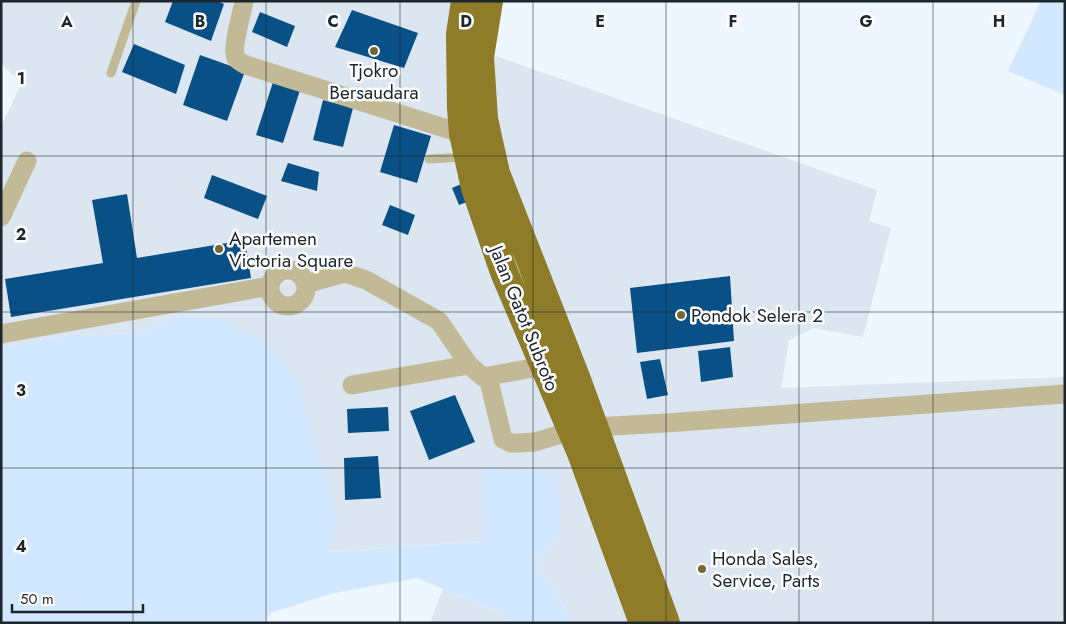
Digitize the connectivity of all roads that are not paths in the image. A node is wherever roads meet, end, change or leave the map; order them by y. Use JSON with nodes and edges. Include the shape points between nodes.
{"nodes":[{"id":1,"x":136,"y":1,"type":"edge"},
{"id":2,"x":465,"y":1,"type":"edge"},
{"id":3,"x":490,"y":1,"type":"edge"},
{"id":4,"x":244,"y":2,"type":"edge"},
{"id":5,"x":111,"y":73,"type":"dead end"},
{"id":6,"x":465,"y":146,"type":"junction"},
{"id":7,"x":429,"y":159,"type":"dead end"},
{"id":8,"x":27,"y":161,"type":"dead end"},
{"id":9,"x":3,"y":206,"type":"edge"},
{"id":10,"x":305,"y":284,"type":"junction"},
{"id":11,"x":270,"y":286,"type":"junction"},
{"id":12,"x":1,"y":334,"type":"edge"},
{"id":13,"x":469,"y":365,"type":"junction"},
{"id":14,"x":557,"y":376,"type":"junction"},
{"id":15,"x":488,"y":377,"type":"junction"},
{"id":16,"x":352,"y":385,"type":"dead end"},
{"id":17,"x":1065,"y":394,"type":"edge"},
{"id":18,"x":581,"y":425,"type":"junction"},
{"id":19,"x":643,"y":623,"type":"edge"},
{"id":20,"x":666,"y":623,"type":"edge"}],
"edges":[{"from":1,"to":5,"type":"lane"},
{"from":2,"to":6,"type":"highway","name":"Jalan Gatot Subroto","via":[[460,34]]},
{"from":3,"to":14,"type":"highway","name":"Jalan Gatot Subroto","via":[[480,57],[484,119],[496,173]]},
{"from":4,"to":6,"type":"street","via":[[234,48],[236,58],[241,62]]},
{"from":6,"to":7,"type":"lane"},
{"from":6,"to":14,"type":"highway","name":"Jalan Gatot Subroto","via":[[475,188],[504,272]]},
{"from":8,"to":9,"type":"street"},
{"from":10,"to":11,"type":"street","via":[[295,271],[284,270],[274,276]]},
{"from":10,"to":11,"type":"street","via":[[301,300],[286,306],[272,297]]},
{"from":10,"to":13,"type":"street","via":[[345,273],[366,280],[439,321]]},
{"from":11,"to":12,"type":"street"},
{"from":13,"to":15,"type":"street","via":[[483,377]]},
{"from":13,"to":16,"type":"street"},
{"from":14,"to":15,"type":"street"},
{"from":14,"to":18,"type":"highway","name":"Jalan Gatot Subroto"},
{"from":15,"to":18,"type":"street","via":[[503,439],[511,443],[535,442]]},
{"from":17,"to":18,"type":"street","via":[[666,423]]},
{"from":18,"to":19,"type":"highway","name":"Jalan Gatot Subroto","via":[[581,453]]},
{"from":18,"to":20,"type":"highway","name":"Jalan Gatot Subroto"}]}
